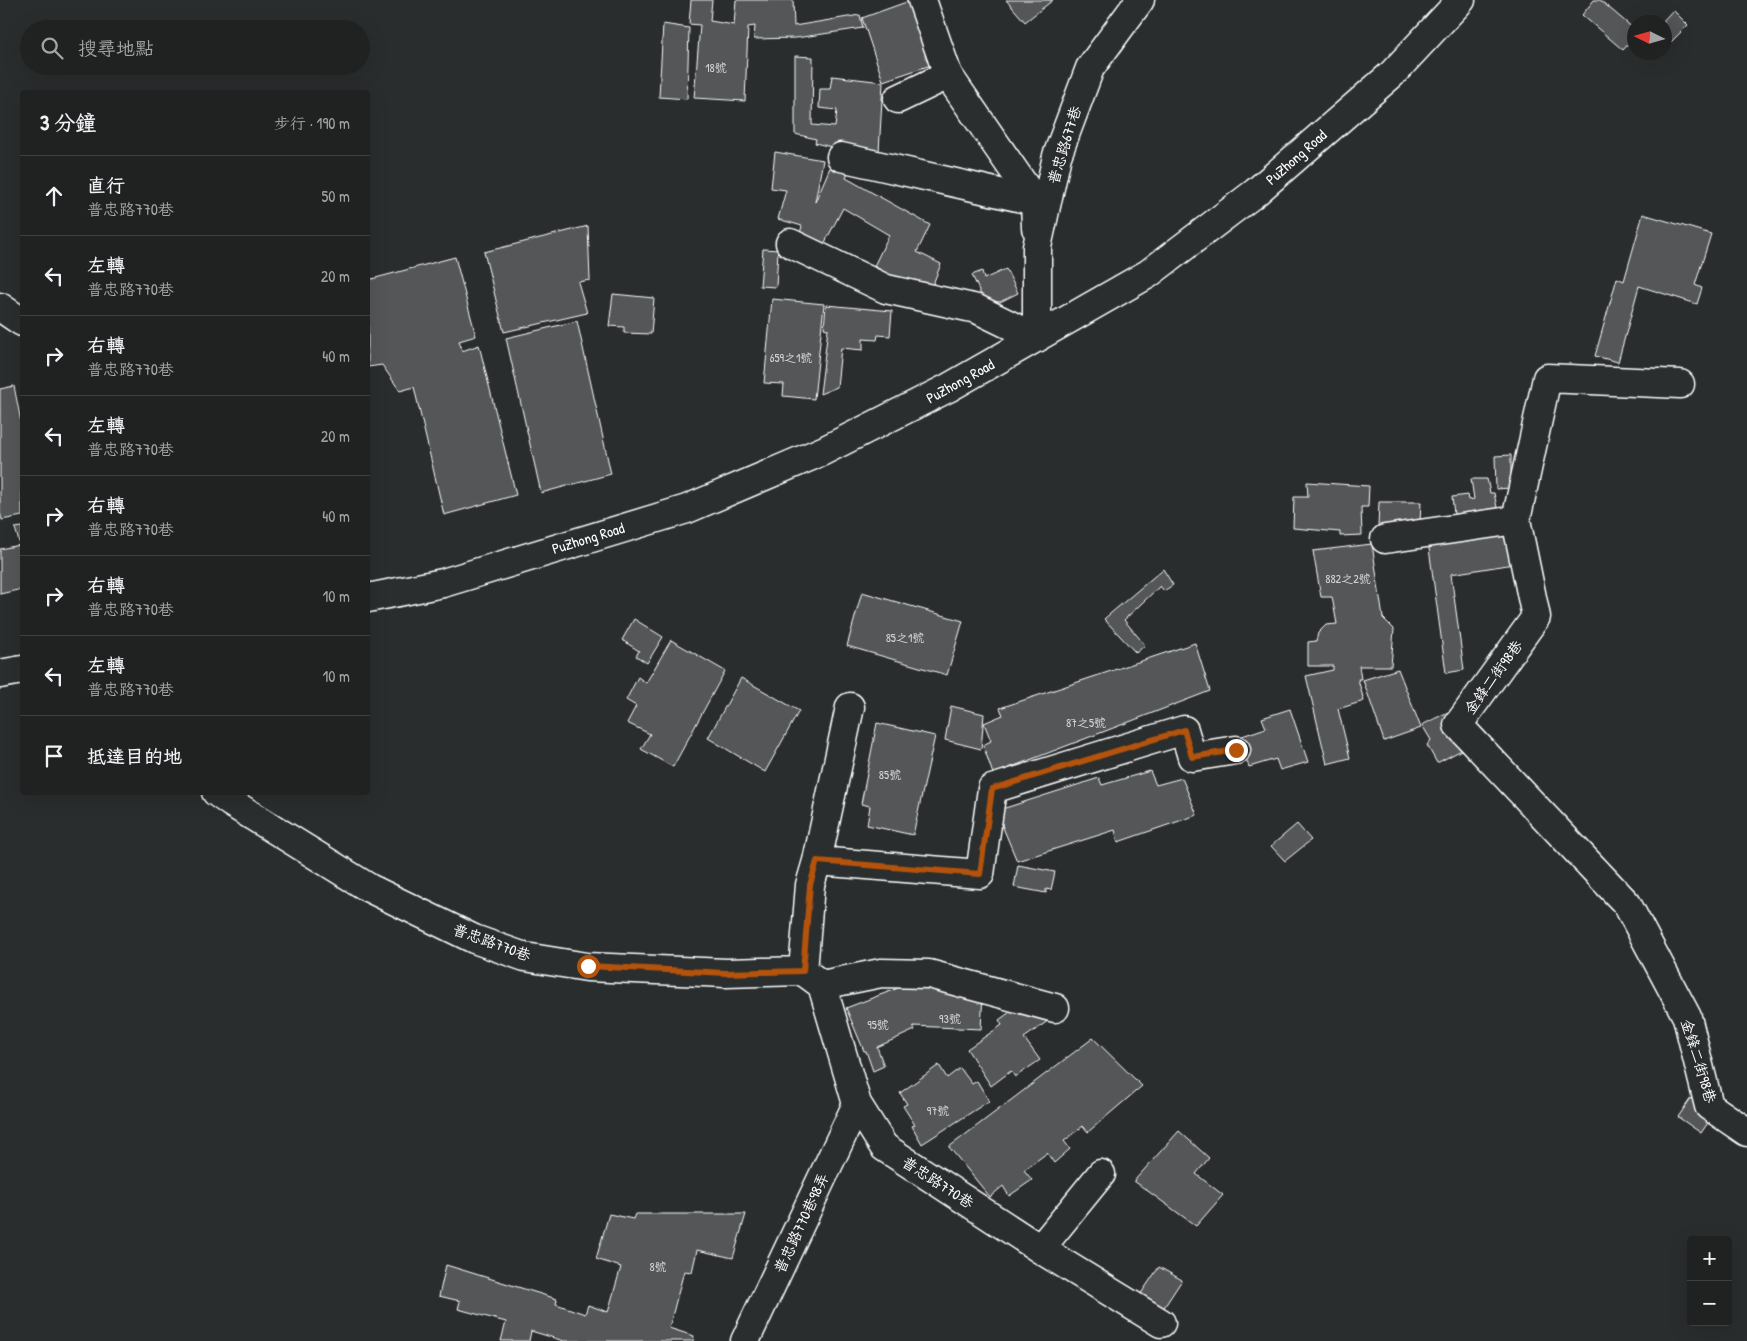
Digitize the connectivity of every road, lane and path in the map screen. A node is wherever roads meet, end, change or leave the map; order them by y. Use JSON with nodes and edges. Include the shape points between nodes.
{"nodes":[{"id":1,"x":922,"y":0,"type":"edge"},
{"id":2,"x":1140,"y":0,"type":"edge"},
{"id":3,"x":1462,"y":0,"type":"edge"},
{"id":4,"x":948,"y":75,"type":"junction"},
{"id":5,"x":898,"y":99,"type":"dead end"},
{"id":6,"x":840,"y":157,"type":"dead end"},
{"id":7,"x":1034,"y":200,"type":"junction"},
{"id":8,"x":790,"y":243,"type":"dead end"},
{"id":9,"x":1037,"y":247,"type":"junction"},
{"id":10,"x":0,"y":307,"type":"edge"},
{"id":11,"x":20,"y":321,"type":"edge"},
{"id":12,"x":1036,"y":338,"type":"junction"},
{"id":13,"x":1680,"y":384,"type":"dead end"},
{"id":14,"x":1516,"y":520,"type":"junction"},
{"id":15,"x":1384,"y":539,"type":"dead end"},
{"id":16,"x":370,"y":598,"type":"edge"},
{"id":17,"x":20,"y":670,"type":"edge"},
{"id":18,"x":0,"y":674,"type":"edge"},
{"id":19,"x":850,"y":706,"type":"dead end"},
{"id":20,"x":1236,"y":750,"type":"dead end"},
{"id":21,"x":220,"y":795,"type":"edge"},
{"id":22,"x":817,"y":861,"type":"junction"},
{"id":23,"x":812,"y":978,"type":"junction"},
{"id":24,"x":1055,"y":1008,"type":"dead end"},
{"id":25,"x":857,"y":1104,"type":"junction"},
{"id":26,"x":1747,"y":1132,"type":"edge"},
{"id":27,"x":1101,"y":1174,"type":"dead end"},
{"id":28,"x":1040,"y":1249,"type":"junction"},
{"id":29,"x":1160,"y":1323,"type":"dead end"},
{"id":30,"x":745,"y":1341,"type":"edge"}],
"edges":[{"from":1,"to":4,"type":"street"},
{"from":2,"to":9,"type":"street","name":"普忠路677巷","via":[[1090,68],[1057,156]]},
{"from":3,"to":12,"type":"street","name":"PuZhong Road","via":[[1392,74],[1256,192],[1148,274]]},
{"from":4,"to":5,"type":"street"},
{"from":4,"to":7,"type":"street"},
{"from":6,"to":7,"type":"street"},
{"from":7,"to":9,"type":"street"},
{"from":8,"to":12,"type":"street","via":[[886,289],[977,309]]},
{"from":9,"to":12,"type":"street","name":"普忠路677巷"},
{"from":10,"to":11,"type":"street"},
{"from":12,"to":16,"type":"street","name":"PuZhong Road","via":[[948,388],[823,451],[687,509],[443,583]]},
{"from":13,"to":14,"type":"street","name":"金鋒二街98巷","via":[[1547,378]]},
{"from":14,"to":15,"type":"street"},
{"from":14,"to":26,"type":"street","name":"金鋒二街98巷","via":[[1536,617],[1458,725],[1627,904],[1687,1016],[1709,1106]]},
{"from":17,"to":18,"type":"street"},
{"from":19,"to":22,"type":"street","name":"普忠路770巷"},
{"from":20,"to":22,"type":"street","via":[[1192,757],[1184,730],[992,789],[980,874]]},
{"from":21,"to":23,"type":"street","name":"普忠路770巷","via":[[369,888],[474,939],[525,957],[588,966]]},
{"from":22,"to":23,"type":"street","name":"普忠路770巷","via":[[810,885]]},
{"from":23,"to":24,"type":"street","via":[[881,973],[929,974]]},
{"from":23,"to":25,"type":"street","name":"普忠路770巷"},
{"from":25,"to":28,"type":"street","name":"普忠路770巷","via":[[884,1147]]},
{"from":25,"to":30,"type":"street","name":"普忠路770巷98弄"},
{"from":27,"to":28,"type":"street"},
{"from":28,"to":29,"type":"street","name":"普忠路770巷"}]}
